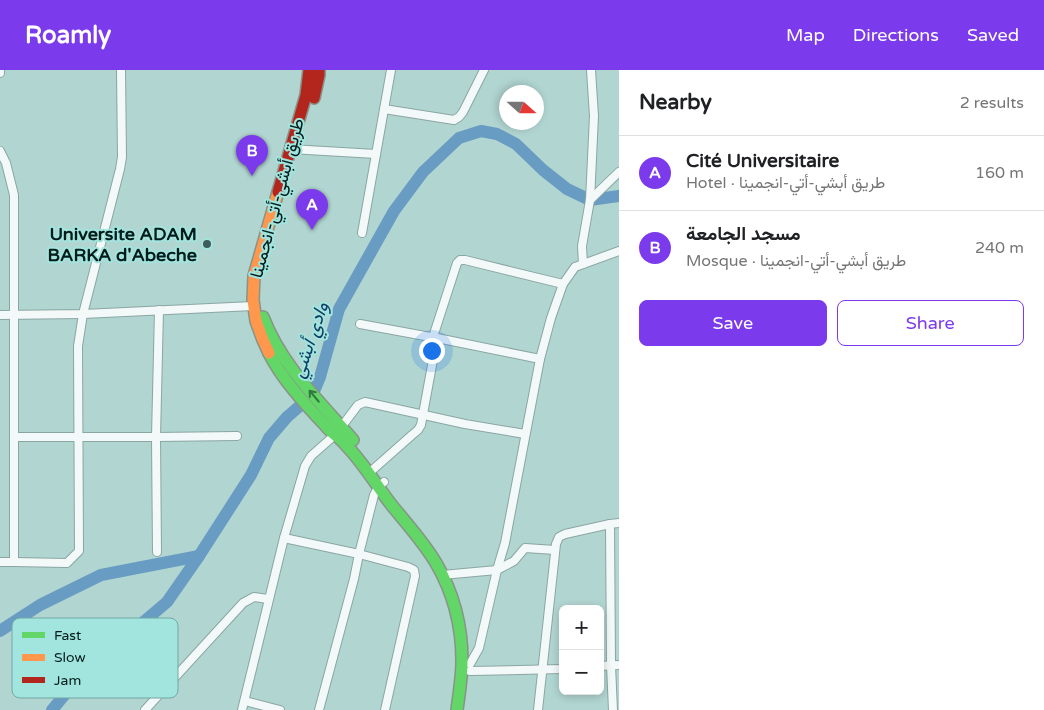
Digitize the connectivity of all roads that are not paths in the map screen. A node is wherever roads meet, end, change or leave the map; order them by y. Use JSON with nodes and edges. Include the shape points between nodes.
{"nodes":[{"id":1,"x":121,"y":70,"type":"edge"},
{"id":2,"x":309,"y":70,"type":"edge"},
{"id":3,"x":319,"y":70,"type":"edge"},
{"id":4,"x":391,"y":70,"type":"edge"},
{"id":5,"x":484,"y":70,"type":"edge"},
{"id":6,"x":592,"y":70,"type":"edge"},
{"id":7,"x":384,"y":109,"type":"junction"},
{"id":8,"x":294,"y":150,"type":"junction"},
{"id":9,"x":0,"y":151,"type":"edge"},
{"id":10,"x":376,"y":154,"type":"junction"},
{"id":11,"x":619,"y":172,"type":"edge"},
{"id":12,"x":590,"y":200,"type":"junction"},
{"id":13,"x":362,"y":233,"type":"dead end"},
{"id":14,"x":619,"y":250,"type":"edge"},
{"id":15,"x":583,"y":264,"type":"junction"},
{"id":16,"x":563,"y":284,"type":"junction"},
{"id":17,"x":253,"y":306,"type":"junction"},
{"id":18,"x":159,"y":310,"type":"junction"},
{"id":19,"x":83,"y":314,"type":"junction"},
{"id":20,"x":0,"y":315,"type":"edge"},
{"id":21,"x":14,"y":315,"type":"junction"},
{"id":22,"x":360,"y":324,"type":"dead end"},
{"id":23,"x":435,"y":338,"type":"junction"},
{"id":24,"x":540,"y":359,"type":"junction"},
{"id":25,"x":281,"y":364,"type":"junction"},
{"id":26,"x":422,"y":414,"type":"junction"},
{"id":27,"x":334,"y":427,"type":"junction"},
{"id":28,"x":525,"y":434,"type":"junction"},
{"id":29,"x":237,"y":436,"type":"dead end"},
{"id":30,"x":14,"y":437,"type":"junction"},
{"id":31,"x":79,"y":437,"type":"junction"},
{"id":32,"x":156,"y":437,"type":"junction"},
{"id":33,"x":372,"y":470,"type":"junction"},
{"id":34,"x":381,"y":484,"type":"junction"},
{"id":35,"x":619,"y":523,"type":"edge"},
{"id":36,"x":610,"y":524,"type":"junction"},
{"id":37,"x":284,"y":538,"type":"junction"},
{"id":38,"x":555,"y":550,"type":"junction"},
{"id":39,"x":157,"y":552,"type":"dead end"},
{"id":40,"x":358,"y":554,"type":"junction"},
{"id":41,"x":0,"y":562,"type":"edge"},
{"id":42,"x":14,"y":562,"type":"junction"},
{"id":43,"x":497,"y":570,"type":"junction"},
{"id":44,"x":446,"y":574,"type":"junction"},
{"id":45,"x":268,"y":599,"type":"junction"},
{"id":46,"x":615,"y":665,"type":"edge"},
{"id":47,"x":470,"y":667,"type":"junction"},
{"id":48,"x":559,"y":668,"type":"edge"},
{"id":49,"x":543,"y":670,"type":"junction"},
{"id":50,"x":178,"y":674,"type":"edge"},
{"id":51,"x":156,"y":698,"type":"edge"},
{"id":52,"x":244,"y":702,"type":"junction"},
{"id":53,"x":145,"y":710,"type":"edge"},
{"id":54,"x":242,"y":710,"type":"edge"},
{"id":55,"x":280,"y":710,"type":"edge"},
{"id":56,"x":319,"y":710,"type":"edge"},
{"id":57,"x":385,"y":710,"type":"edge"},
{"id":58,"x":456,"y":710,"type":"edge"},
{"id":59,"x":465,"y":710,"type":"edge"},
{"id":60,"x":538,"y":710,"type":"edge"},
{"id":61,"x":613,"y":710,"type":"edge"}],
"edges":[{"from":1,"to":19,"type":"street","via":[[122,157]]},
{"from":2,"to":8,"type":"highway","name":"طريق أبشي-أتي-انجمينا"},
{"from":3,"to":8,"type":"highway","via":[[316,90]]},
{"from":4,"to":7,"type":"street"},
{"from":5,"to":7,"type":"street","via":[[463,112],[454,120]]},
{"from":6,"to":12,"type":"street","via":[[594,116]]},
{"from":7,"to":10,"type":"street"},
{"from":8,"to":10,"type":"street"},
{"from":8,"to":17,"type":"highway","name":"طريق أبشي-أتي-انجمينا","via":[[254,276]]},
{"from":8,"to":25,"type":"highway","via":[[262,286],[263,315]]},
{"from":9,"to":21,"type":"street","via":[[14,195]]},
{"from":10,"to":13,"type":"street"},
{"from":11,"to":12,"type":"street"},
{"from":12,"to":15,"type":"street","via":[[582,246]]},
{"from":14,"to":15,"type":"street"},
{"from":15,"to":16,"type":"street","via":[[575,267]]},
{"from":16,"to":23,"type":"street","via":[[460,260]]},
{"from":16,"to":24,"type":"street"},
{"from":17,"to":18,"type":"street"},
{"from":17,"to":25,"type":"highway","name":"طريق أبشي-أتي-انجمينا","via":[[261,339]]},
{"from":18,"to":19,"type":"street"},
{"from":18,"to":32,"type":"street"},
{"from":19,"to":21,"type":"street"},
{"from":19,"to":31,"type":"street","via":[[78,346]]},
{"from":20,"to":21,"type":"street"},
{"from":21,"to":30,"type":"street"},
{"from":22,"to":23,"type":"street"},
{"from":23,"to":24,"type":"street"},
{"from":23,"to":26,"type":"street"},
{"from":24,"to":28,"type":"street"},
{"from":25,"to":27,"type":"highway"},
{"from":26,"to":27,"type":"street","via":[[365,402]]},
{"from":26,"to":28,"type":"street"},
{"from":26,"to":33,"type":"street","via":[[418,430]]},
{"from":27,"to":33,"type":"highway"},
{"from":27,"to":37,"type":"street","via":[[305,466]]},
{"from":28,"to":43,"type":"street","via":[[506,543]]},
{"from":29,"to":32,"type":"street"},
{"from":30,"to":31,"type":"street"},
{"from":30,"to":42,"type":"street"},
{"from":31,"to":32,"type":"street"},
{"from":31,"to":42,"type":"street","via":[[79,551],[67,563]]},
{"from":32,"to":39,"type":"street"},
{"from":33,"to":34,"type":"highway"},
{"from":34,"to":40,"type":"street","via":[[374,495]]},
{"from":34,"to":44,"type":"highway","via":[[429,539]]},
{"from":35,"to":36,"type":"street"},
{"from":36,"to":38,"type":"street","via":[[565,534],[559,537]]},
{"from":36,"to":46,"type":"street"},
{"from":37,"to":40,"type":"street"},
{"from":37,"to":45,"type":"street"},
{"from":38,"to":43,"type":"street","via":[[525,548],[514,561]]},
{"from":38,"to":49,"type":"street"},
{"from":40,"to":56,"type":"street"},
{"from":40,"to":57,"type":"street","via":[[414,570]]},
{"from":41,"to":42,"type":"street"},
{"from":43,"to":44,"type":"street"},
{"from":43,"to":47,"type":"street","via":[[479,648]]},
{"from":44,"to":47,"type":"highway","via":[[455,581],[462,604]]},
{"from":44,"to":58,"type":"highway","via":[[459,632],[462,666]]},
{"from":45,"to":50,"type":"street","via":[[254,597],[243,603]]},
{"from":45,"to":52,"type":"street"},
{"from":46,"to":61,"type":"street"},
{"from":47,"to":49,"type":"street"},
{"from":47,"to":59,"type":"highway"},
{"from":48,"to":49,"type":"street"},
{"from":49,"to":60,"type":"street"},
{"from":51,"to":53,"type":"street"},
{"from":52,"to":54,"type":"street"},
{"from":52,"to":55,"type":"street"}]}
